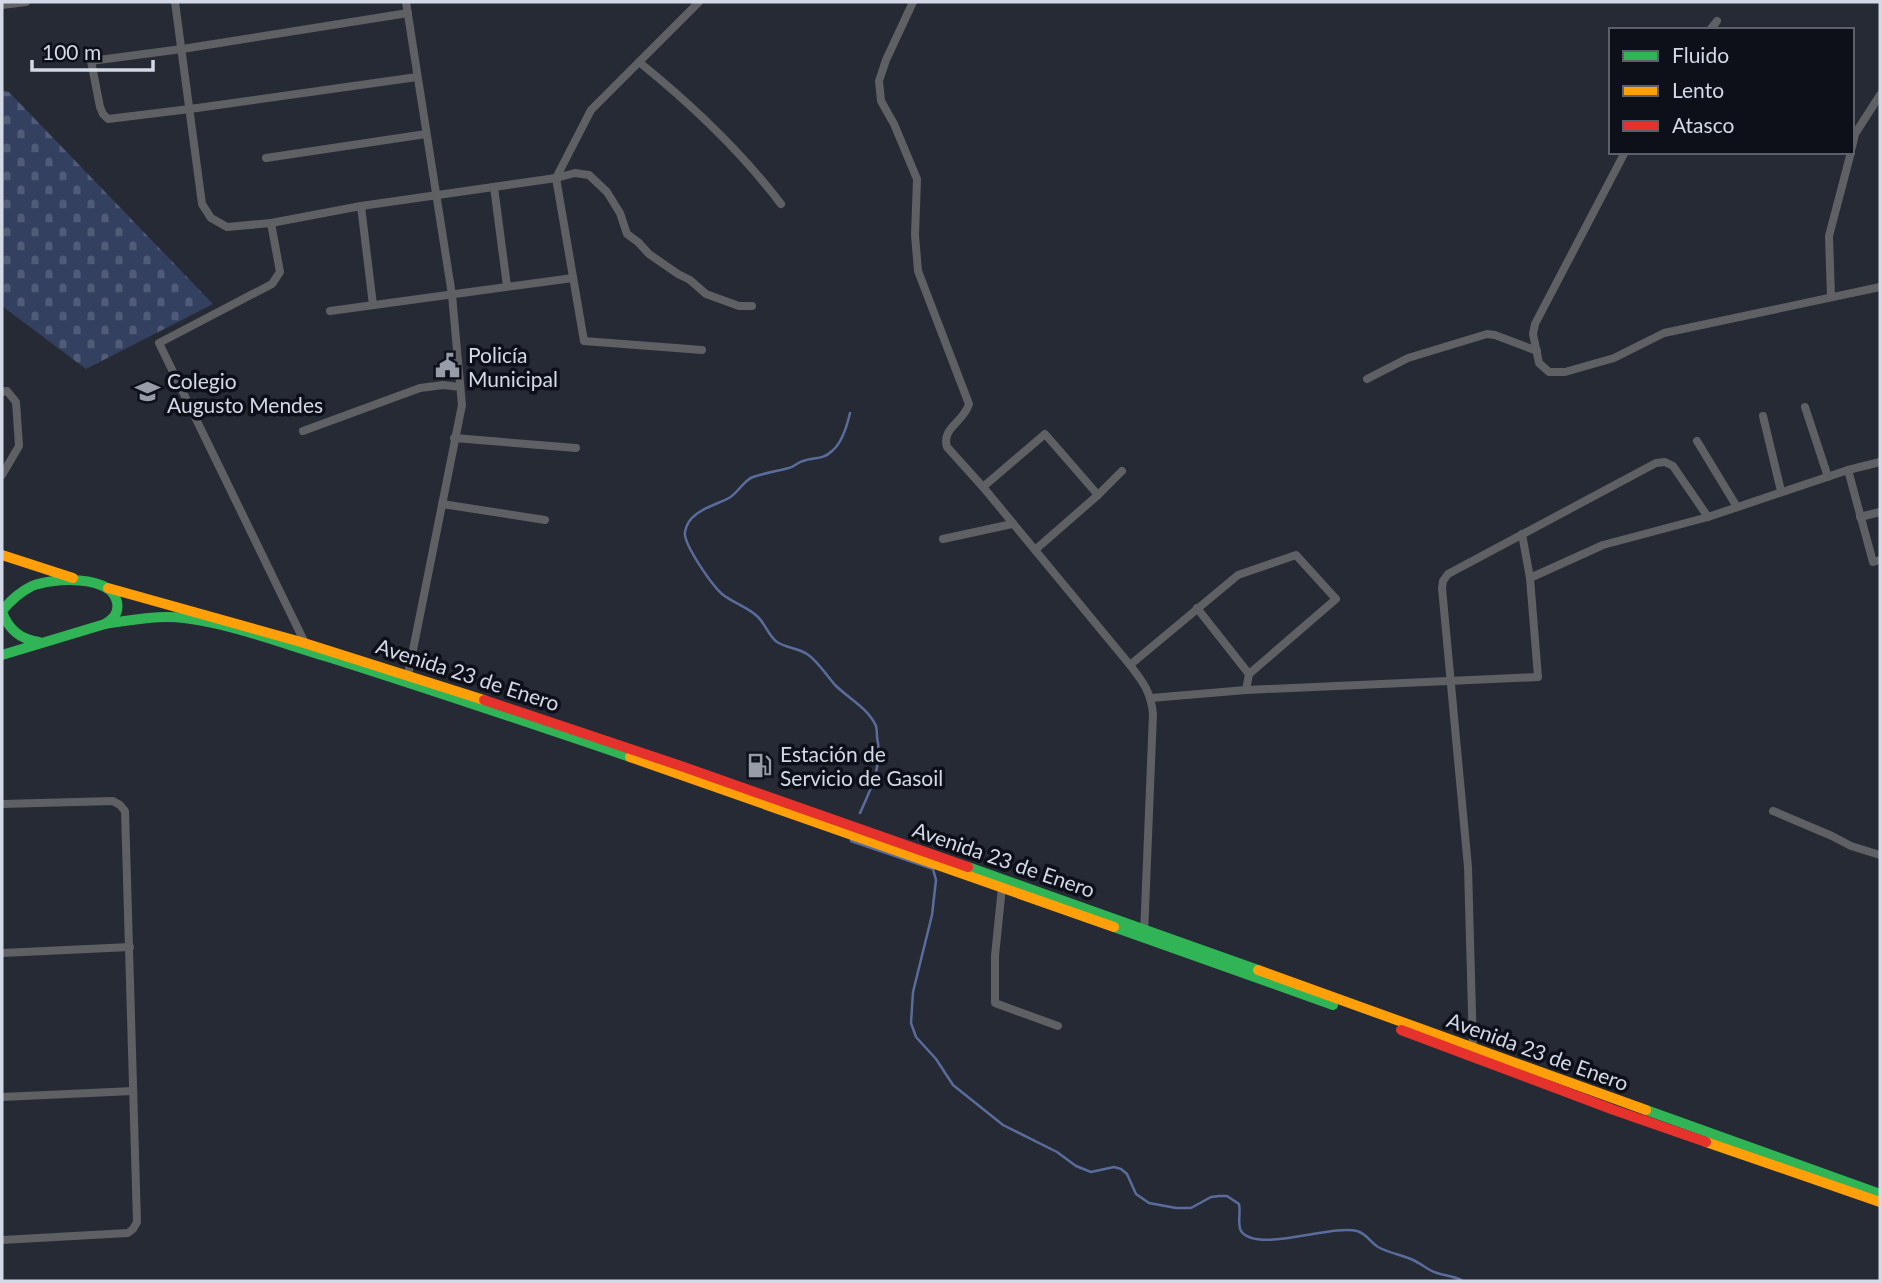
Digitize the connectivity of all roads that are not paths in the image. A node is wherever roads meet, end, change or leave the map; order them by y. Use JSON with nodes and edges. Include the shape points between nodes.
{"nodes":[{"id":1,"x":26,"y":2,"type":"edge"},
{"id":2,"x":175,"y":2,"type":"edge"},
{"id":3,"x":406,"y":2,"type":"edge"},
{"id":4,"x":699,"y":2,"type":"edge"},
{"id":5,"x":913,"y":2,"type":"edge"},
{"id":6,"x":2,"y":5,"type":"edge"},
{"id":7,"x":408,"y":13,"type":"junction"},
{"id":8,"x":1717,"y":21,"type":"dead end"},
{"id":9,"x":1712,"y":28,"type":"edge"},
{"id":10,"x":182,"y":48,"type":"junction"},
{"id":11,"x":639,"y":62,"type":"junction"},
{"id":12,"x":417,"y":77,"type":"junction"},
{"id":13,"x":1880,"y":95,"type":"edge"},
{"id":14,"x":190,"y":109,"type":"junction"},
{"id":15,"x":426,"y":134,"type":"junction"},
{"id":16,"x":1854,"y":140,"type":"edge"},
{"id":17,"x":1624,"y":154,"type":"edge"},
{"id":18,"x":1850,"y":154,"type":"edge"},
{"id":19,"x":266,"y":158,"type":"dead end"},
{"id":20,"x":556,"y":178,"type":"junction"},
{"id":21,"x":494,"y":187,"type":"junction"},
{"id":22,"x":436,"y":195,"type":"junction"},
{"id":23,"x":781,"y":204,"type":"dead end"},
{"id":24,"x":360,"y":206,"type":"junction"},
{"id":25,"x":271,"y":223,"type":"junction"},
{"id":26,"x":573,"y":278,"type":"junction"},
{"id":27,"x":508,"y":286,"type":"junction"},
{"id":28,"x":1880,"y":287,"type":"edge"},
{"id":29,"x":452,"y":295,"type":"junction"},
{"id":30,"x":1831,"y":297,"type":"junction"},
{"id":31,"x":373,"y":305,"type":"junction"},
{"id":32,"x":752,"y":306,"type":"dead end"},
{"id":33,"x":330,"y":311,"type":"dead end"},
{"id":34,"x":702,"y":350,"type":"dead end"},
{"id":35,"x":1537,"y":351,"type":"junction"},
{"id":36,"x":1367,"y":379,"type":"dead end"},
{"id":37,"x":460,"y":387,"type":"junction"},
{"id":38,"x":2,"y":392,"type":"edge"},
{"id":39,"x":1805,"y":407,"type":"dead end"},
{"id":40,"x":1763,"y":416,"type":"dead end"},
{"id":41,"x":303,"y":431,"type":"dead end"},
{"id":42,"x":454,"y":438,"type":"junction"},
{"id":43,"x":1697,"y":441,"type":"dead end"},
{"id":44,"x":576,"y":448,"type":"dead end"},
{"id":45,"x":1880,"y":462,"type":"edge"},
{"id":46,"x":1848,"y":470,"type":"junction"},
{"id":47,"x":1122,"y":471,"type":"dead end"},
{"id":48,"x":2,"y":475,"type":"edge"},
{"id":49,"x":1828,"y":477,"type":"junction"},
{"id":50,"x":983,"y":487,"type":"junction"},
{"id":51,"x":1781,"y":491,"type":"junction"},
{"id":52,"x":1098,"y":495,"type":"junction"},
{"id":53,"x":442,"y":504,"type":"junction"},
{"id":54,"x":1737,"y":507,"type":"junction"},
{"id":55,"x":1880,"y":512,"type":"edge"},
{"id":56,"x":1708,"y":517,"type":"junction"},
{"id":57,"x":1860,"y":517,"type":"junction"},
{"id":58,"x":545,"y":520,"type":"dead end"},
{"id":59,"x":1012,"y":524,"type":"junction"},
{"id":60,"x":1522,"y":534,"type":"junction"},
{"id":61,"x":943,"y":538,"type":"dead end"},
{"id":62,"x":1035,"y":550,"type":"junction"},
{"id":63,"x":2,"y":555,"type":"edge"},
{"id":64,"x":1880,"y":560,"type":"edge"},
{"id":65,"x":1530,"y":578,"type":"junction"},
{"id":66,"x":79,"y":580,"type":"junction"},
{"id":67,"x":107,"y":587,"type":"junction"},
{"id":68,"x":1197,"y":608,"type":"junction"},
{"id":69,"x":2,"y":612,"type":"edge"},
{"id":70,"x":106,"y":624,"type":"junction"},
{"id":71,"x":304,"y":641,"type":"junction"},
{"id":72,"x":41,"y":642,"type":"junction"},
{"id":73,"x":2,"y":655,"type":"edge"},
{"id":74,"x":1130,"y":665,"type":"junction"},
{"id":75,"x":1249,"y":674,"type":"junction"},
{"id":76,"x":408,"y":675,"type":"junction"},
{"id":77,"x":1451,"y":682,"type":"junction"},
{"id":78,"x":1246,"y":690,"type":"junction"},
{"id":79,"x":1151,"y":698,"type":"junction"},
{"id":80,"x":2,"y":804,"type":"edge"},
{"id":81,"x":1773,"y":811,"type":"dead end"},
{"id":82,"x":1880,"y":855,"type":"edge"},
{"id":83,"x":1002,"y":887,"type":"junction"},
{"id":84,"x":1144,"y":933,"type":"junction"},
{"id":85,"x":130,"y":947,"type":"junction"},
{"id":86,"x":2,"y":953,"type":"edge"},
{"id":87,"x":1058,"y":1026,"type":"dead end"},
{"id":88,"x":1473,"y":1049,"type":"junction"},
{"id":89,"x":134,"y":1091,"type":"junction"},
{"id":90,"x":2,"y":1097,"type":"edge"},
{"id":91,"x":1880,"y":1194,"type":"edge"},
{"id":92,"x":1880,"y":1202,"type":"edge"},
{"id":93,"x":2,"y":1238,"type":"edge"}],
"edges":[{"from":1,"to":6,"type":"street"},
{"from":2,"to":10,"type":"street"},
{"from":3,"to":7,"type":"street"},
{"from":4,"to":11,"type":"street"},
{"from":5,"to":50,"type":"street","via":[[879,81],[881,101],[917,179],[918,271],[969,404],[946,433],[945,441]]},
{"from":7,"to":10,"type":"street"},
{"from":7,"to":12,"type":"street"},
{"from":8,"to":9,"type":"street"},
{"from":10,"to":14,"type":"street"},
{"from":10,"to":14,"type":"street","via":[[91,61],[100,107],[108,118]]},
{"from":11,"to":20,"type":"street","via":[[592,110]]},
{"from":11,"to":23,"type":"street","via":[[730,144]]},
{"from":12,"to":14,"type":"street"},
{"from":12,"to":15,"type":"street"},
{"from":13,"to":16,"type":"street"},
{"from":14,"to":25,"type":"street","via":[[202,204],[211,218],[228,227]]},
{"from":15,"to":19,"type":"street"},
{"from":15,"to":22,"type":"street"},
{"from":17,"to":35,"type":"street","via":[[1535,324]]},
{"from":18,"to":30,"type":"street","via":[[1829,236]]},
{"from":20,"to":21,"type":"street"},
{"from":20,"to":26,"type":"street"},
{"from":20,"to":32,"type":"street","via":[[589,175],[607,192],[626,234],[649,254],[706,294]]},
{"from":21,"to":22,"type":"street"},
{"from":21,"to":27,"type":"street"},
{"from":22,"to":24,"type":"street"},
{"from":22,"to":29,"type":"street"},
{"from":24,"to":25,"type":"street"},
{"from":24,"to":31,"type":"street"},
{"from":25,"to":71,"type":"street","via":[[280,272],[272,284],[159,343]]},
{"from":26,"to":27,"type":"street"},
{"from":26,"to":34,"type":"street","via":[[584,341]]},
{"from":27,"to":29,"type":"street"},
{"from":28,"to":30,"type":"street"},
{"from":29,"to":31,"type":"street"},
{"from":29,"to":37,"type":"street"},
{"from":30,"to":35,"type":"street","via":[[1664,333],[1614,358],[1565,372],[1549,372],[1539,363]]},
{"from":31,"to":33,"type":"street"},
{"from":35,"to":36,"type":"street","via":[[1488,334],[1408,358]]},
{"from":37,"to":41,"type":"street","via":[[420,388]]},
{"from":37,"to":42,"type":"street","via":[[462,405]]},
{"from":38,"to":48,"type":"street","via":[[7,391],[16,402],[19,446]]},
{"from":39,"to":49,"type":"street"},
{"from":40,"to":51,"type":"street"},
{"from":42,"to":44,"type":"street"},
{"from":42,"to":53,"type":"street"},
{"from":43,"to":54,"type":"street"},
{"from":45,"to":46,"type":"street"},
{"from":46,"to":49,"type":"street"},
{"from":46,"to":57,"type":"street"},
{"from":47,"to":52,"type":"street"},
{"from":49,"to":51,"type":"street"},
{"from":50,"to":52,"type":"street","via":[[1045,434]]},
{"from":50,"to":59,"type":"street"},
{"from":51,"to":54,"type":"street"},
{"from":52,"to":62,"type":"street"},
{"from":53,"to":58,"type":"street"},
{"from":53,"to":76,"type":"street"},
{"from":54,"to":56,"type":"street"},
{"from":55,"to":57,"type":"street"},
{"from":56,"to":60,"type":"street","via":[[1673,466],[1665,462]]},
{"from":56,"to":65,"type":"street","via":[[1603,545]]},
{"from":57,"to":64,"type":"street","via":[[1873,562]]},
{"from":59,"to":61,"type":"street"},
{"from":59,"to":62,"type":"street"},
{"from":60,"to":65,"type":"street"},
{"from":60,"to":77,"type":"street","via":[[1443,581]]},
{"from":62,"to":74,"type":"street"},
{"from":63,"to":66,"type":"main road"},
{"from":65,"to":77,"type":"street","via":[[1538,677]]},
{"from":66,"to":67,"type":"main road","name":"Avenida 23 de Enero"},
{"from":66,"to":69,"type":"main road","via":[[35,585],[11,600]]},
{"from":67,"to":70,"type":"main road","via":[[118,606],[117,614]]},
{"from":67,"to":71,"type":"main road","name":"Avenida 23 de Enero"},
{"from":68,"to":74,"type":"street"},
{"from":68,"to":75,"type":"street"},
{"from":68,"to":75,"type":"street","via":[[1238,575],[1296,555],[1336,599]]},
{"from":69,"to":72,"type":"main road","via":[[16,634]]},
{"from":70,"to":72,"type":"main road","name":"Avenida 23 de Enero"},
{"from":70,"to":83,"type":"main road","name":"Avenida 23 de Enero","via":[[169,617],[267,639],[610,750]]},
{"from":71,"to":76,"type":"main road","name":"Avenida 23 de Enero"},
{"from":72,"to":73,"type":"main road","name":"Avenida 23 de Enero"},
{"from":74,"to":79,"type":"street"},
{"from":75,"to":78,"type":"street"},
{"from":76,"to":84,"type":"main road","name":"Avenida 23 de Enero","via":[[749,789]]},
{"from":77,"to":78,"type":"street"},
{"from":77,"to":88,"type":"street","via":[[1468,867]]},
{"from":78,"to":79,"type":"street"},
{"from":79,"to":84,"type":"street"},
{"from":80,"to":85,"type":"street","via":[[113,802],[123,807]]},
{"from":81,"to":82,"type":"street"},
{"from":83,"to":84,"type":"main road","name":"Avenida 23 de Enero"},
{"from":83,"to":87,"type":"street","via":[[995,1003]]},
{"from":84,"to":88,"type":"main road","name":"Avenida 23 de Enero"},
{"from":84,"to":92,"type":"main road","name":"Avenida 23 de Enero","via":[[1614,1110]]},
{"from":85,"to":86,"type":"street"},
{"from":85,"to":89,"type":"street"},
{"from":88,"to":91,"type":"main road","name":"Avenida 23 de Enero"},
{"from":89,"to":90,"type":"street"},
{"from":89,"to":93,"type":"street","via":[[137,1222],[133,1229],[128,1233]]}]}
